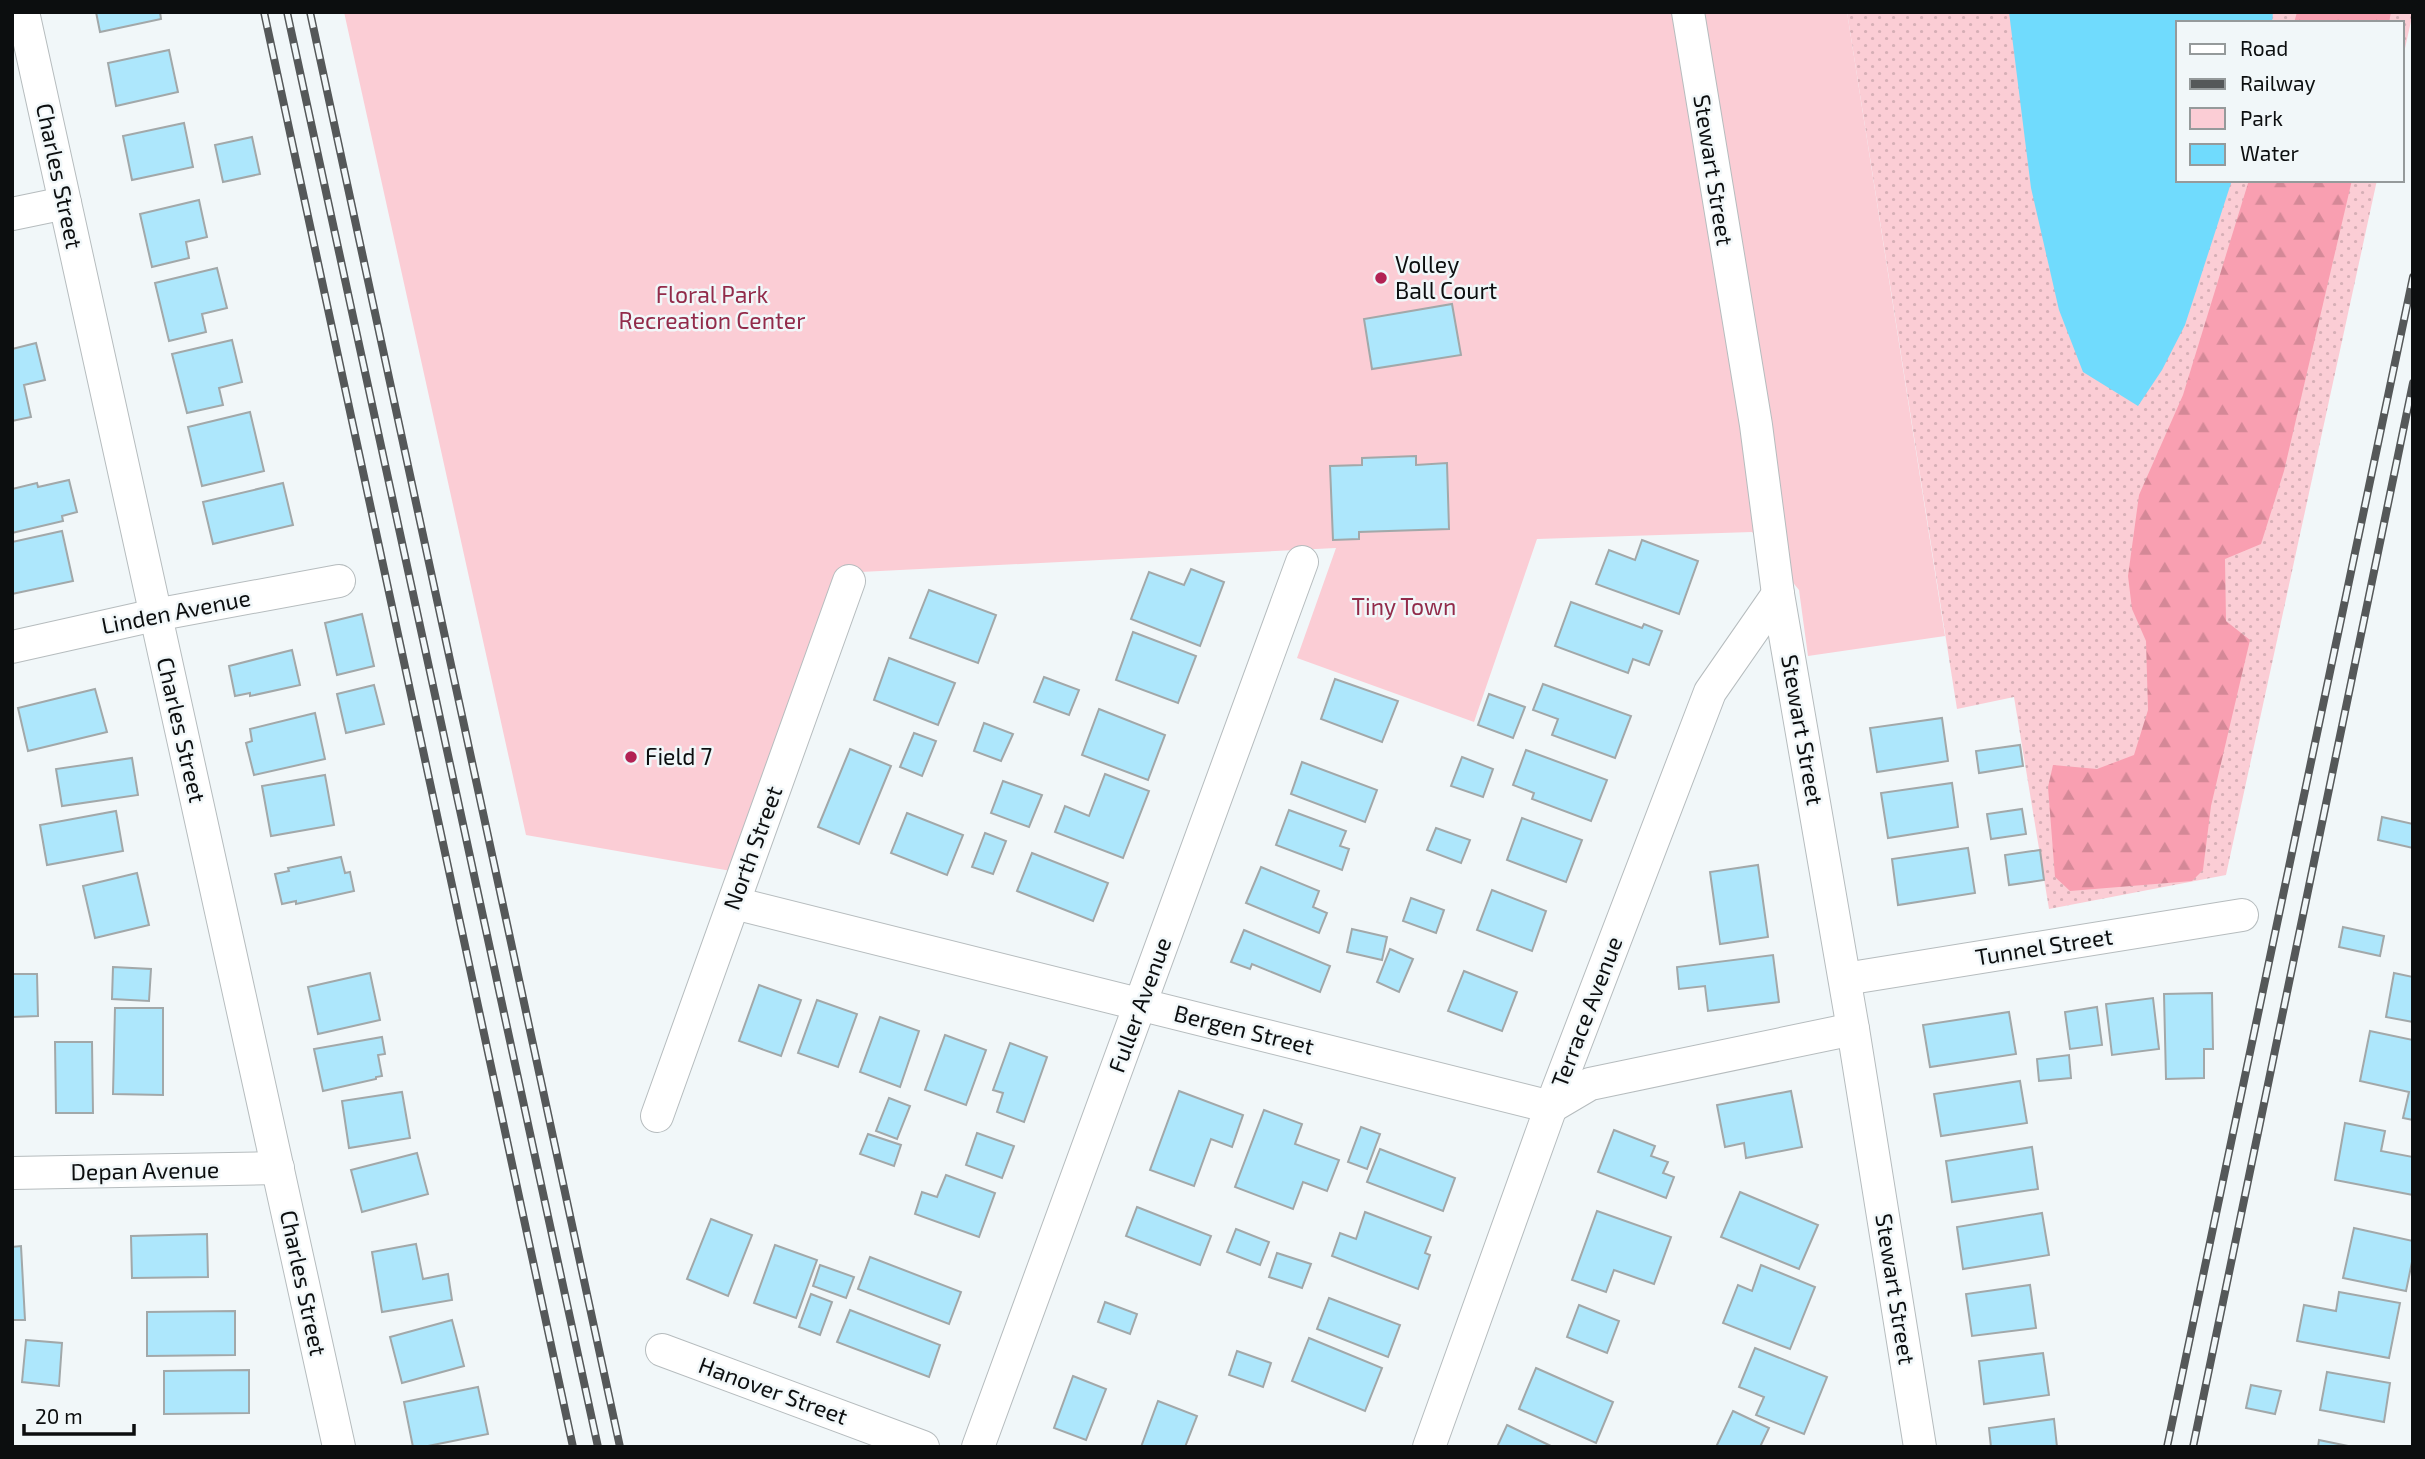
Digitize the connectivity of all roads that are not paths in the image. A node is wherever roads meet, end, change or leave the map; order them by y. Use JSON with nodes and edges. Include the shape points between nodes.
{"nodes":[{"id":1,"x":23,"y":12,"type":"edge"},
{"id":2,"x":1688,"y":12,"type":"edge"},
{"id":3,"x":65,"y":203,"type":"junction"},
{"id":4,"x":12,"y":214,"type":"edge"},
{"id":5,"x":1302,"y":562,"type":"dead end"},
{"id":6,"x":339,"y":581,"type":"dead end"},
{"id":7,"x":849,"y":581,"type":"dead end"},
{"id":8,"x":1778,"y":594,"type":"junction"},
{"id":9,"x":155,"y":615,"type":"junction"},
{"id":10,"x":12,"y":646,"type":"edge"},
{"id":11,"x":734,"y":903,"type":"junction"},
{"id":12,"x":2242,"y":915,"type":"dead end"},
{"id":13,"x":1845,"y":979,"type":"junction"},
{"id":14,"x":1140,"y":1004,"type":"junction"},
{"id":15,"x":1853,"y":1029,"type":"junction"},
{"id":16,"x":1551,"y":1107,"type":"junction"},
{"id":17,"x":657,"y":1116,"type":"dead end"},
{"id":18,"x":278,"y":1168,"type":"junction"},
{"id":19,"x":12,"y":1173,"type":"edge"},
{"id":20,"x":662,"y":1350,"type":"dead end"},
{"id":21,"x":339,"y":1447,"type":"edge"},
{"id":22,"x":923,"y":1447,"type":"edge"},
{"id":23,"x":978,"y":1447,"type":"edge"},
{"id":24,"x":1429,"y":1447,"type":"edge"},
{"id":25,"x":1920,"y":1447,"type":"edge"}],
"edges":[{"from":1,"to":3,"type":"street","name":"Charles Street"},
{"from":2,"to":8,"type":"street","name":"Stewart Street","via":[[1756,425]]},
{"from":3,"to":4,"type":"street"},
{"from":3,"to":9,"type":"street","name":"Charles Street"},
{"from":5,"to":14,"type":"street","name":"Fuller Avenue"},
{"from":6,"to":9,"type":"street","name":"Linden Avenue"},
{"from":7,"to":11,"type":"street","name":"North Street"},
{"from":8,"to":13,"type":"street","name":"Stewart Street"},
{"from":8,"to":16,"type":"street","name":"Terrace Avenue","via":[[1710,692]]},
{"from":9,"to":10,"type":"street","name":"Linden Avenue"},
{"from":9,"to":18,"type":"street","name":"Charles Street"},
{"from":11,"to":14,"type":"street","name":"Bergen Street"},
{"from":11,"to":17,"type":"street","name":"North Street"},
{"from":12,"to":13,"type":"street","name":"Tunnel Street"},
{"from":13,"to":15,"type":"street","name":"Stewart Street"},
{"from":14,"to":16,"type":"street","name":"Bergen Street"},
{"from":14,"to":23,"type":"street","name":"Fuller Avenue"},
{"from":15,"to":16,"type":"street","via":[[1590,1084]]},
{"from":15,"to":25,"type":"street","name":"Stewart Street"},
{"from":16,"to":24,"type":"street","name":"Terrace Avenue"},
{"from":18,"to":19,"type":"street","name":"Depan Avenue"},
{"from":18,"to":21,"type":"street","name":"Charles Street"},
{"from":20,"to":22,"type":"street","name":"Hanover Street"}]}
